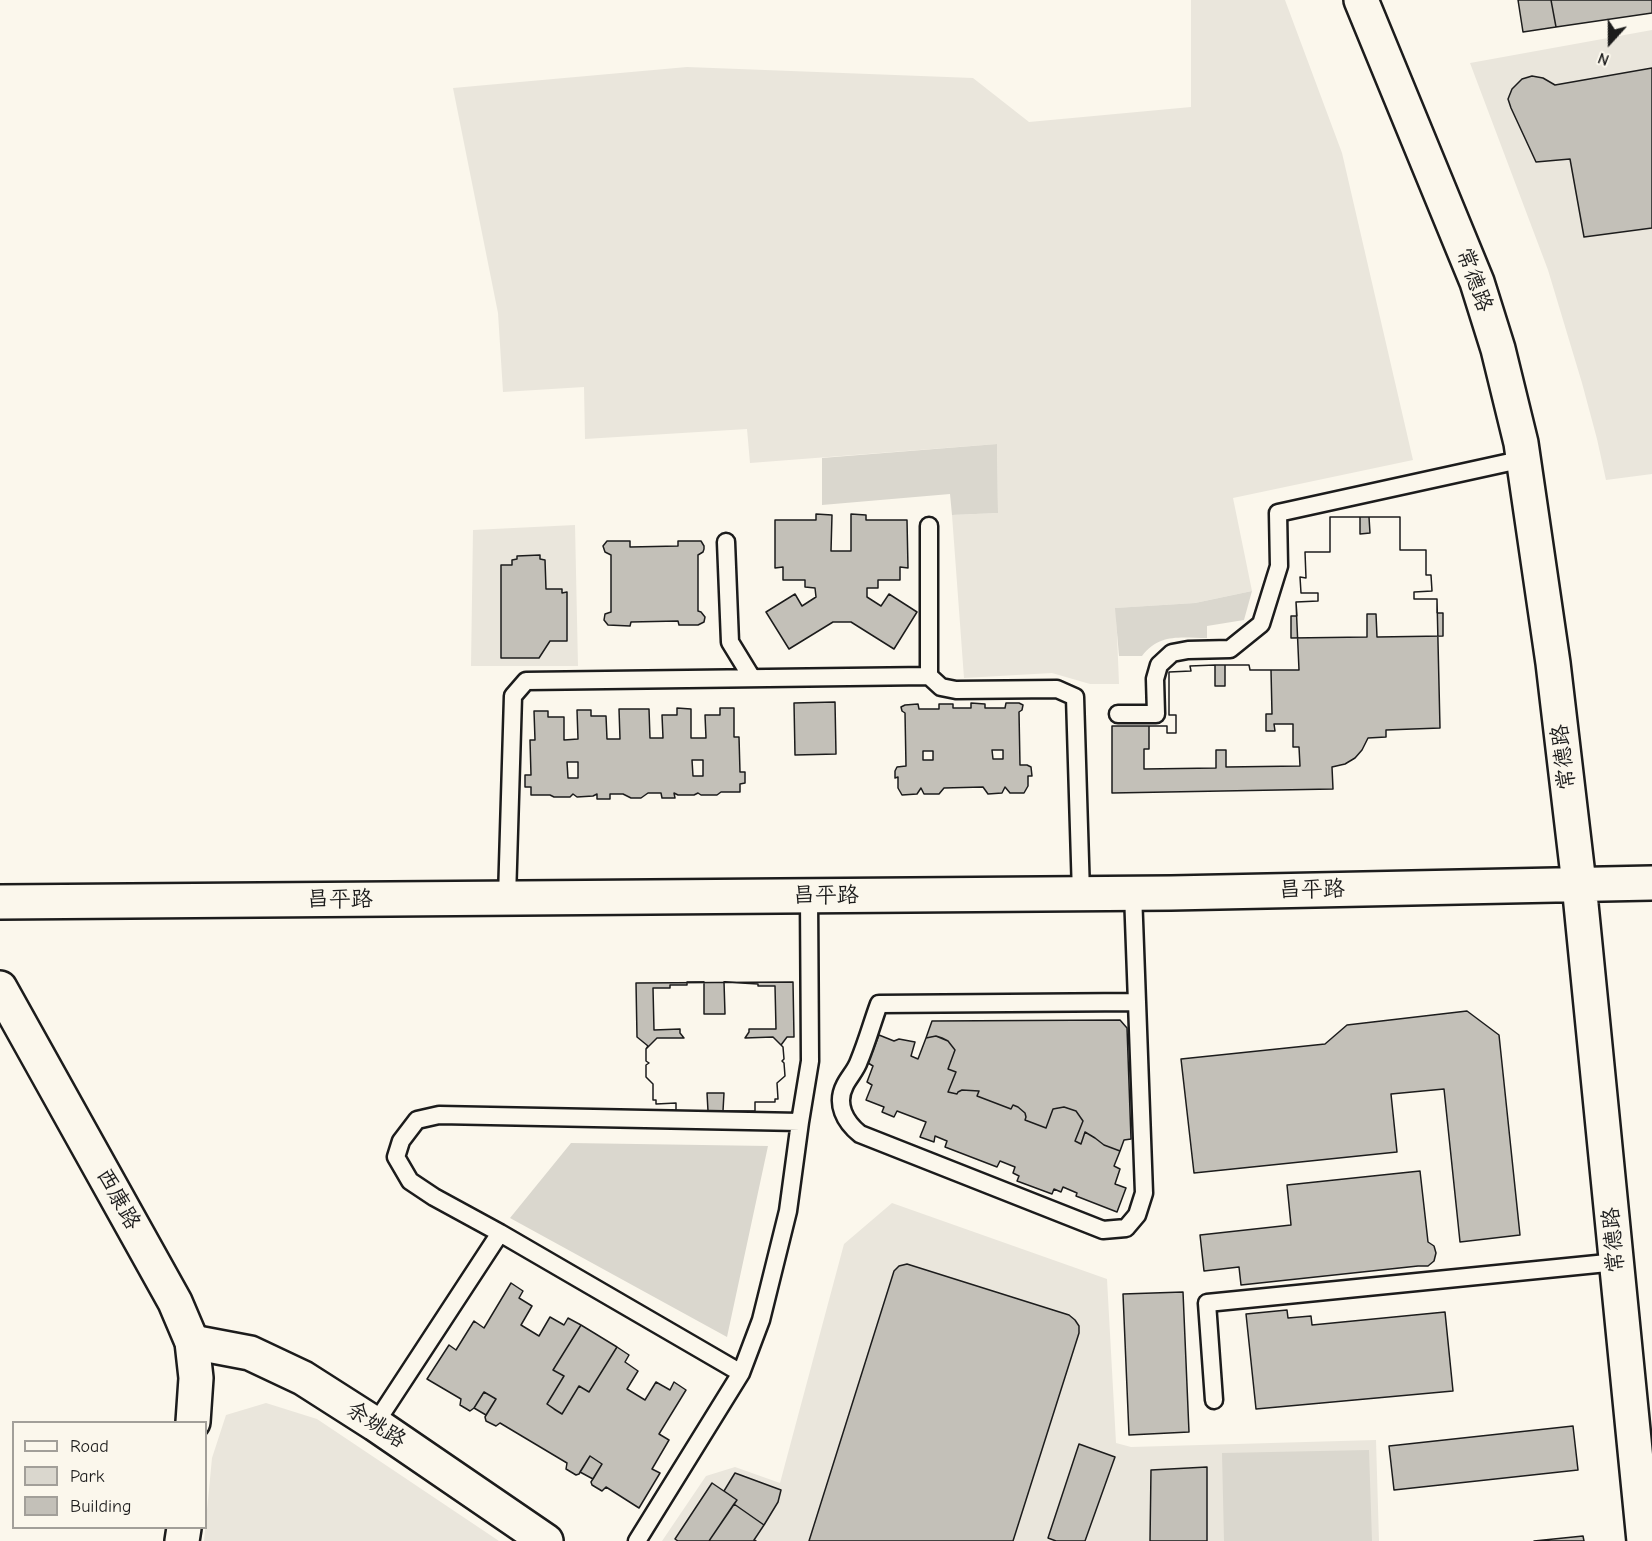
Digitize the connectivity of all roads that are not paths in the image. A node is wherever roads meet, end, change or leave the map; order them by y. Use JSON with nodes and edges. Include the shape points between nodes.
{"nodes":[{"id":1,"x":1361,"y":0,"type":"edge"},
{"id":2,"x":1524,"y":459,"type":"junction"},
{"id":3,"x":929,"y":526,"type":"dead end"},
{"id":4,"x":726,"y":542,"type":"dead end"},
{"id":5,"x":929,"y":676,"type":"junction"},
{"id":6,"x":752,"y":678,"type":"junction"},
{"id":7,"x":1118,"y":714,"type":"dead end"},
{"id":8,"x":1652,"y":883,"type":"edge"},
{"id":9,"x":1579,"y":884,"type":"junction"},
{"id":10,"x":1133,"y":893,"type":"junction"},
{"id":11,"x":1082,"y":894,"type":"junction"},
{"id":12,"x":808,"y":896,"type":"junction"},
{"id":13,"x":507,"y":898,"type":"junction"},
{"id":14,"x":0,"y":902,"type":"edge"},
{"id":15,"x":0,"y":988,"type":"edge"},
{"id":16,"x":1137,"y":1002,"type":"junction"},
{"id":17,"x":800,"y":1122,"type":"junction"},
{"id":18,"x":500,"y":1233,"type":"junction"},
{"id":19,"x":1617,"y":1262,"type":"junction"},
{"id":20,"x":192,"y":1342,"type":"junction"},
{"id":21,"x":741,"y":1373,"type":"junction"},
{"id":22,"x":1214,"y":1400,"type":"dead end"},
{"id":23,"x":193,"y":1421,"type":"edge"},
{"id":24,"x":375,"y":1424,"type":"junction"},
{"id":25,"x":546,"y":1541,"type":"edge"},
{"id":26,"x":637,"y":1541,"type":"edge"},
{"id":27,"x":1644,"y":1541,"type":"edge"}],
"edges":[{"from":1,"to":2,"type":"street","name":"常德路","via":[[1477,282]]},
{"from":2,"to":7,"type":"lane","via":[[1278,513],[1279,566],[1261,624],[1230,650],[1172,654],[1159,665],[1155,679],[1156,714]]},
{"from":2,"to":9,"type":"street","name":"常德路"},
{"from":3,"to":5,"type":"lane"},
{"from":4,"to":6,"type":"lane","via":[[730,642]]},
{"from":5,"to":6,"type":"lane"},
{"from":5,"to":11,"type":"lane","via":[[941,687],[956,690],[1057,689],[1075,697]]},
{"from":6,"to":13,"type":"lane","via":[[526,681],[513,696]]},
{"from":8,"to":9,"type":"street","name":"昌平路"},
{"from":9,"to":10,"type":"street","name":"昌平路"},
{"from":9,"to":19,"type":"street","name":"常德路"},
{"from":10,"to":11,"type":"street","name":"昌平路"},
{"from":10,"to":16,"type":"lane"},
{"from":11,"to":12,"type":"street","name":"昌平路"},
{"from":12,"to":13,"type":"street","name":"昌平路"},
{"from":12,"to":17,"type":"lane","via":[[810,1061]]},
{"from":13,"to":14,"type":"street","name":"昌平路"},
{"from":15,"to":20,"type":"street","name":"西康路","via":[[175,1302]]},
{"from":16,"to":16,"type":"lane","via":[[879,1004],[858,1064],[843,1088],[843,1113],[860,1134],[1103,1230],[1126,1228],[1137,1215],[1144,1193]]},
{"from":17,"to":18,"type":"lane","via":[[439,1115],[417,1120],[401,1141],[396,1156],[410,1181]]},
{"from":17,"to":21,"type":"lane","via":[[788,1211],[761,1320]]},
{"from":18,"to":21,"type":"lane"},
{"from":18,"to":24,"type":"lane"},
{"from":19,"to":22,"type":"lane","via":[[1207,1303]]},
{"from":19,"to":27,"type":"street","name":"常德路"},
{"from":20,"to":23,"type":"street","name":"西康路","via":[[196,1378]]},
{"from":20,"to":24,"type":"street","name":"余姚路","via":[[250,1353],[303,1378]]},
{"from":21,"to":26,"type":"lane"},
{"from":24,"to":25,"type":"street","name":"余姚路"}]}
